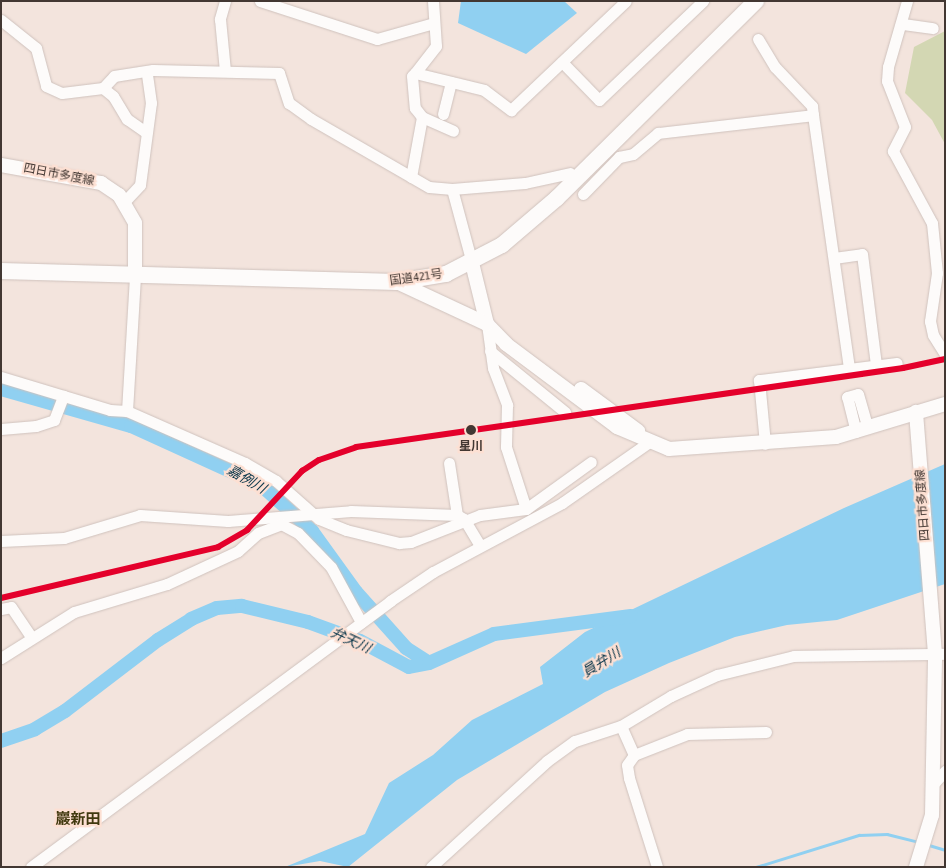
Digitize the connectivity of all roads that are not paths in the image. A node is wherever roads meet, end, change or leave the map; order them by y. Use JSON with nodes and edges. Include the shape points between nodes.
{"nodes":[{"id":1,"x":225,"y":1,"type":"edge"},
{"id":2,"x":260,"y":1,"type":"edge"},
{"id":3,"x":433,"y":1,"type":"edge"},
{"id":4,"x":703,"y":1,"type":"edge"},
{"id":5,"x":756,"y":1,"type":"edge"},
{"id":6,"x":907,"y":1,"type":"edge"},
{"id":7,"x":619,"y":3,"type":"edge"},
{"id":8,"x":1,"y":20,"type":"edge"},
{"id":9,"x":434,"y":24,"type":"junction"},
{"id":10,"x":903,"y":24,"type":"junction"},
{"id":11,"x":933,"y":28,"type":"dead end"},
{"id":12,"x":758,"y":39,"type":"dead end"},
{"id":13,"x":562,"y":62,"type":"junction"},
{"id":14,"x":225,"y":71,"type":"junction"},
{"id":15,"x":147,"y":73,"type":"junction"},
{"id":16,"x":415,"y":73,"type":"junction"},
{"id":17,"x":451,"y":82,"type":"junction"},
{"id":18,"x":103,"y":88,"type":"junction"},
{"id":19,"x":443,"y":114,"type":"dead end"},
{"id":20,"x":813,"y":115,"type":"junction"},
{"id":21,"x":422,"y":117,"type":"junction"},
{"id":22,"x":453,"y":130,"type":"dead end"},
{"id":23,"x":147,"y":133,"type":"junction"},
{"id":24,"x":1,"y":165,"type":"edge"},
{"id":25,"x":570,"y":173,"type":"dead end"},
{"id":26,"x":411,"y":177,"type":"junction"},
{"id":27,"x":452,"y":189,"type":"junction"},
{"id":28,"x":583,"y":194,"type":"dead end"},
{"id":29,"x":125,"y":201,"type":"junction"},
{"id":30,"x":834,"y":258,"type":"junction"},
{"id":31,"x":472,"y":263,"type":"junction"},
{"id":32,"x":1,"y":270,"type":"edge"},
{"id":33,"x":135,"y":275,"type":"junction"},
{"id":34,"x":397,"y":282,"type":"junction"},
{"id":35,"x":487,"y":324,"type":"junction"},
{"id":36,"x":490,"y":351,"type":"junction"},
{"id":37,"x":945,"y":354,"type":"edge"},
{"id":38,"x":897,"y":363,"type":"dead end"},
{"id":39,"x":876,"y":365,"type":"junction"},
{"id":40,"x":849,"y":369,"type":"junction"},
{"id":41,"x":1,"y":377,"type":"edge"},
{"id":42,"x":62,"y":398,"type":"junction"},
{"id":43,"x":945,"y":404,"type":"edge"},
{"id":44,"x":127,"y":411,"type":"junction"},
{"id":45,"x":565,"y":412,"type":"dead end"},
{"id":46,"x":916,"y":416,"type":"junction"},
{"id":47,"x":1,"y":429,"type":"edge"},
{"id":48,"x":649,"y":442,"type":"junction"},
{"id":49,"x":765,"y":444,"type":"junction"},
{"id":50,"x":591,"y":462,"type":"dead end"},
{"id":51,"x":449,"y":463,"type":"dead end"},
{"id":52,"x":526,"y":509,"type":"junction"},
{"id":53,"x":314,"y":516,"type":"junction"},
{"id":54,"x":461,"y":517,"type":"junction"},
{"id":55,"x":284,"y":521,"type":"junction"},
{"id":56,"x":1,"y":541,"type":"edge"},
{"id":57,"x":480,"y":546,"type":"junction"},
{"id":58,"x":1,"y":609,"type":"edge"},
{"id":59,"x":361,"y":622,"type":"junction"},
{"id":60,"x":31,"y":637,"type":"junction"},
{"id":61,"x":938,"y":652,"type":"edge"},
{"id":62,"x":1,"y":658,"type":"edge"},
{"id":63,"x":621,"y":726,"type":"junction"},
{"id":64,"x":766,"y":732,"type":"dead end"},
{"id":65,"x":634,"y":756,"type":"junction"},
{"id":66,"x":945,"y":771,"type":"edge"},
{"id":67,"x":935,"y":782,"type":"junction"},
{"id":68,"x":444,"y":856,"type":"junction"},
{"id":69,"x":918,"y":861,"type":"edge"},
{"id":70,"x":31,"y":867,"type":"edge"},
{"id":71,"x":432,"y":867,"type":"edge"},
{"id":72,"x":440,"y":867,"type":"edge"},
{"id":73,"x":657,"y":867,"type":"edge"}],
"edges":[{"from":1,"to":14,"type":"street","via":[[220,19]]},
{"from":2,"to":9,"type":"street","via":[[377,39]]},
{"from":3,"to":9,"type":"street"},
{"from":4,"to":13,"type":"street","via":[[599,100]]},
{"from":5,"to":31,"type":"highway","name":"国道421号","via":[[557,198],[502,245]]},
{"from":6,"to":10,"type":"street"},
{"from":7,"to":13,"type":"street"},
{"from":8,"to":18,"type":"street","via":[[36,48],[46,86],[62,93]]},
{"from":9,"to":16,"type":"street","via":[[436,46]]},
{"from":10,"to":11,"type":"street"},
{"from":10,"to":37,"type":"street","via":[[888,67],[887,81],[905,127],[893,151],[932,223],[937,273],[930,321],[933,335]]},
{"from":12,"to":20,"type":"street","via":[[775,67],[812,106]]},
{"from":13,"to":17,"type":"street","via":[[511,110],[484,90]]},
{"from":14,"to":15,"type":"street"},
{"from":14,"to":26,"type":"street","via":[[279,74],[289,103],[296,109]]},
{"from":15,"to":18,"type":"street","via":[[114,76]]},
{"from":15,"to":23,"type":"street","via":[[151,103]]},
{"from":16,"to":17,"type":"street"},
{"from":16,"to":21,"type":"street","via":[[412,76],[415,108]]},
{"from":17,"to":19,"type":"street"},
{"from":18,"to":23,"type":"street","via":[[113,96],[127,119]]},
{"from":20,"to":28,"type":"street","via":[[658,133],[633,154],[619,157]]},
{"from":20,"to":30,"type":"street"},
{"from":21,"to":22,"type":"street"},
{"from":21,"to":26,"type":"street"},
{"from":23,"to":29,"type":"street","via":[[140,185]]},
{"from":24,"to":29,"type":"main road","name":"四日市多度線","via":[[101,183]]},
{"from":25,"to":27,"type":"street","via":[[525,183]]},
{"from":26,"to":27,"type":"street","via":[[429,187]]},
{"from":27,"to":31,"type":"street"},
{"from":29,"to":33,"type":"main road","name":"四日市多度線","via":[[135,224]]},
{"from":30,"to":39,"type":"street","via":[[862,254]]},
{"from":30,"to":40,"type":"street"},
{"from":31,"to":34,"type":"highway","name":"国道421号","via":[[446,274]]},
{"from":31,"to":35,"type":"main road"},
{"from":32,"to":33,"type":"highway","name":"国道421号"},
{"from":33,"to":34,"type":"highway","name":"国道421号"},
{"from":33,"to":44,"type":"street"},
{"from":34,"to":35,"type":"main road"},
{"from":35,"to":36,"type":"street"},
{"from":35,"to":48,"type":"main road","via":[[506,344]]},
{"from":36,"to":45,"type":"street"},
{"from":36,"to":52,"type":"street","via":[[507,405],[506,447]]},
{"from":38,"to":39,"type":"street"},
{"from":39,"to":40,"type":"street"},
{"from":40,"to":49,"type":"street","via":[[759,380]]},
{"from":41,"to":42,"type":"street"},
{"from":42,"to":44,"type":"street"},
{"from":42,"to":47,"type":"street","via":[[54,420],[36,426]]},
{"from":43,"to":46,"type":"main road"},
{"from":44,"to":53,"type":"street","via":[[245,463],[276,481]]},
{"from":46,"to":49,"type":"main road","via":[[862,430]]},
{"from":46,"to":61,"type":"main road","name":"四日市多度線"},
{"from":48,"to":49,"type":"main road","via":[[669,449],[695,450]]},
{"from":48,"to":57,"type":"street","via":[[562,503]]},
{"from":50,"to":52,"type":"street"},
{"from":51,"to":54,"type":"street"},
{"from":52,"to":54,"type":"street"},
{"from":53,"to":54,"type":"street","via":[[351,511]]},
{"from":53,"to":54,"type":"street","via":[[346,530],[399,543],[411,542]]},
{"from":53,"to":55,"type":"street"},
{"from":54,"to":57,"type":"street"},
{"from":55,"to":56,"type":"street","via":[[203,521],[140,515],[64,538]]},
{"from":55,"to":59,"type":"street","via":[[331,568]]},
{"from":55,"to":60,"type":"street","via":[[258,532],[238,551],[168,584],[92,604]]},
{"from":57,"to":59,"type":"street"},
{"from":58,"to":60,"type":"street","via":[[10,607]]},
{"from":59,"to":70,"type":"street"},
{"from":60,"to":62,"type":"street"},
{"from":61,"to":63,"type":"street","via":[[769,660],[688,688]]},
{"from":61,"to":67,"type":"main road","name":"四日市多度線"},
{"from":63,"to":65,"type":"street"},
{"from":63,"to":68,"type":"street","via":[[575,741],[560,752]]},
{"from":64,"to":65,"type":"street","via":[[687,734]]},
{"from":65,"to":73,"type":"street","via":[[627,765],[628,778]]},
{"from":66,"to":67,"type":"street"},
{"from":67,"to":69,"type":"main road","name":"四日市多度線"},
{"from":68,"to":71,"type":"street"},
{"from":68,"to":72,"type":"street"}]}
